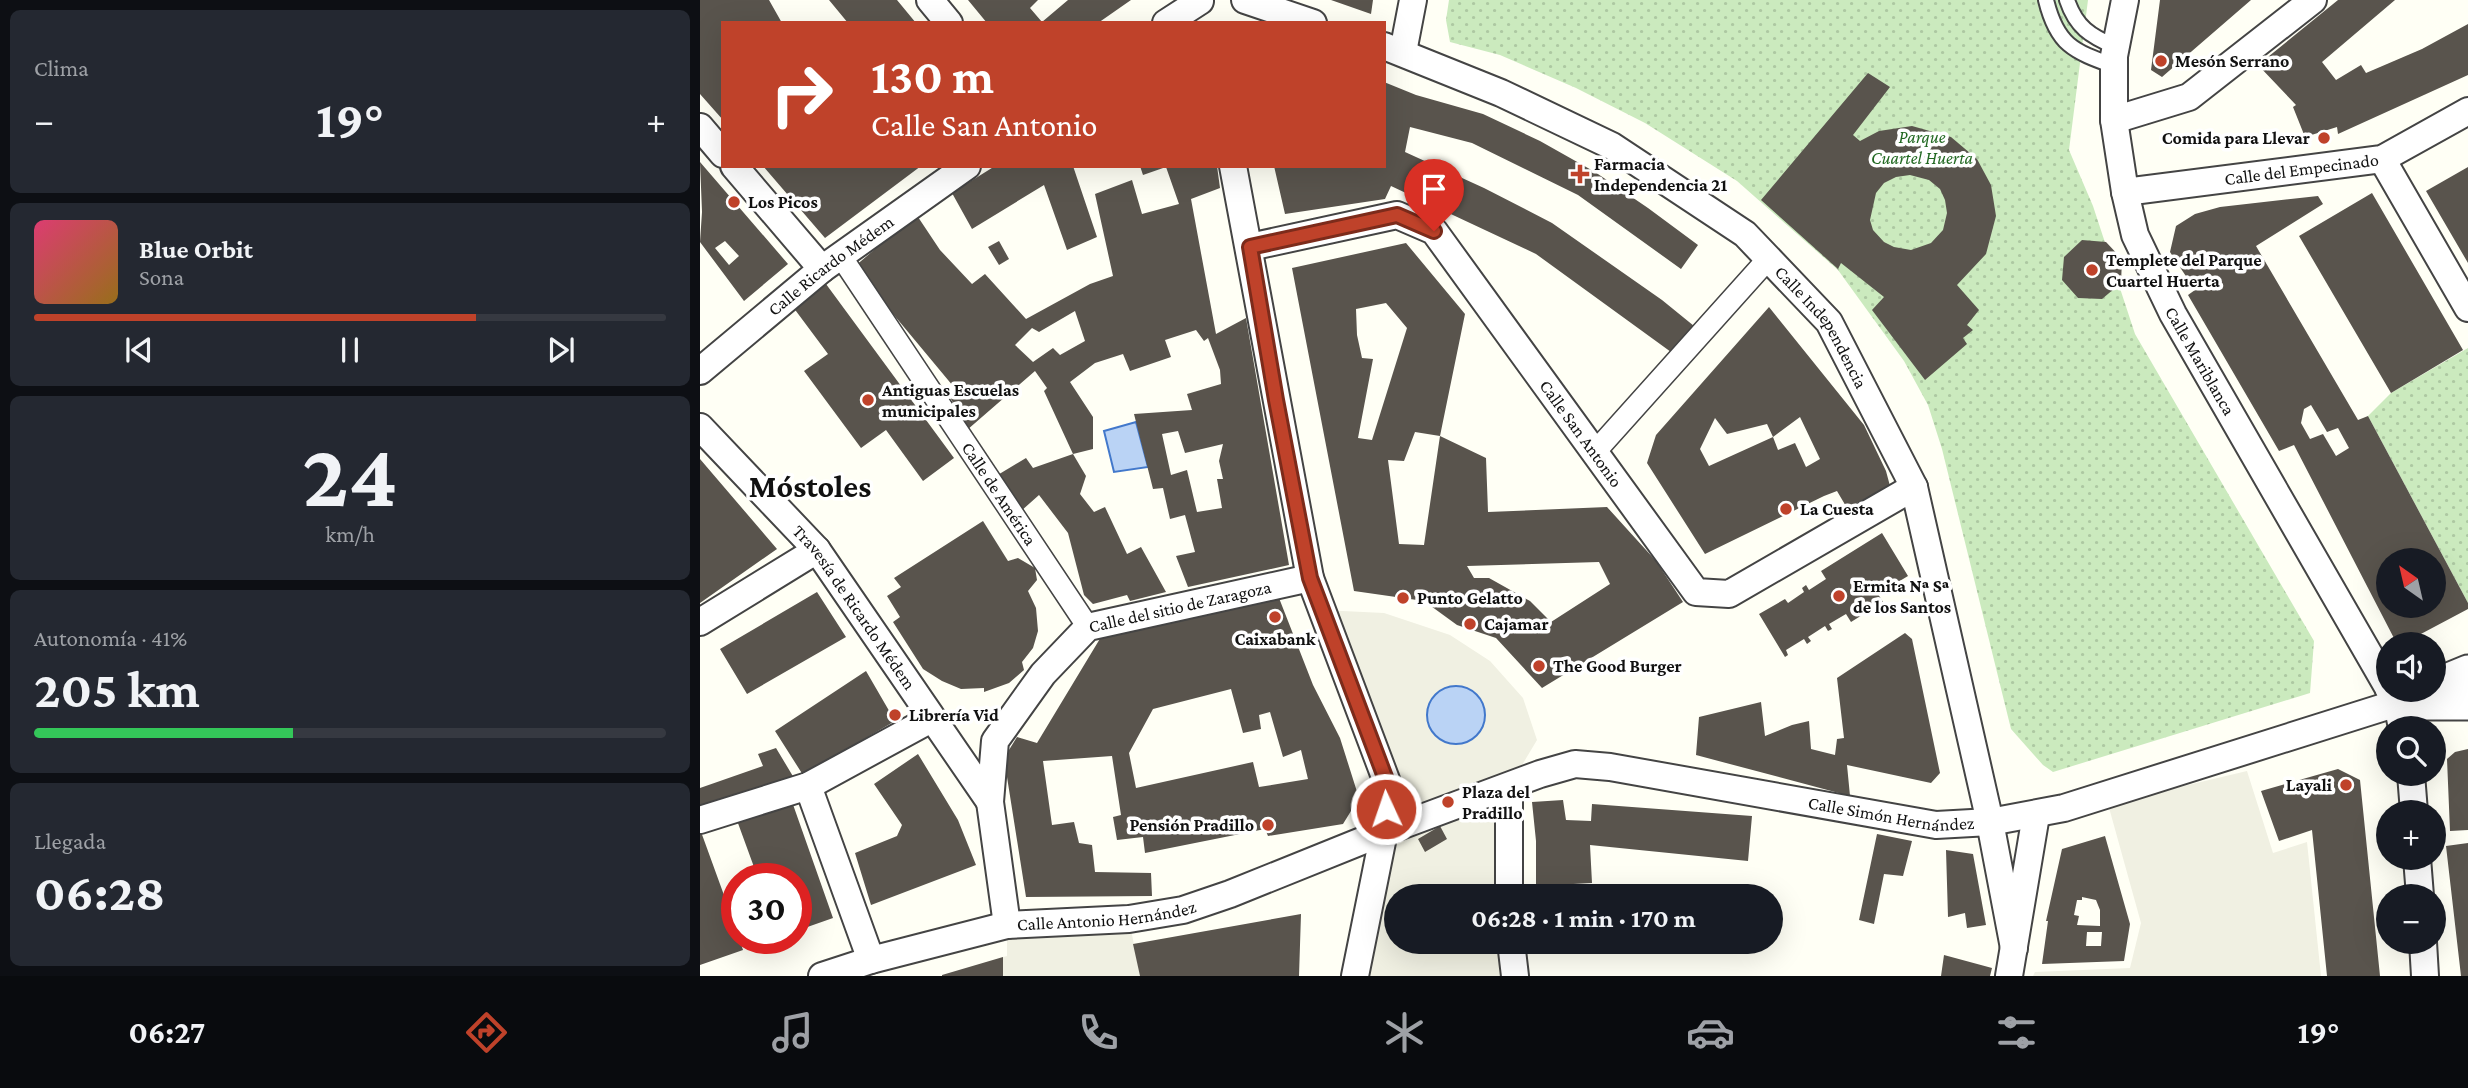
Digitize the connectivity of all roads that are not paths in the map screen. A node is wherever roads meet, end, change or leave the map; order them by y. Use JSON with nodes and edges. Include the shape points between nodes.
{"nodes":[{"id":1,"x":930,"y":0,"type":"edge"},
{"id":2,"x":1200,"y":0,"type":"edge"},
{"id":3,"x":1212,"y":0,"type":"edge"},
{"id":4,"x":1245,"y":0,"type":"edge"},
{"id":5,"x":1413,"y":0,"type":"edge"},
{"id":6,"x":2046,"y":0,"type":"edge"},
{"id":7,"x":2067,"y":0,"type":"edge"},
{"id":8,"x":2125,"y":0,"type":"edge"},
{"id":9,"x":2314,"y":0,"type":"edge"},
{"id":10,"x":947,"y":21,"type":"edge"},
{"id":11,"x":1169,"y":21,"type":"edge"},
{"id":12,"x":1204,"y":21,"type":"edge"},
{"id":13,"x":1307,"y":21,"type":"edge"},
{"id":14,"x":1394,"y":49,"type":"edge"},
{"id":15,"x":2115,"y":57,"type":"junction"},
{"id":16,"x":2468,"y":111,"type":"edge"},
{"id":17,"x":2113,"y":120,"type":"junction"},
{"id":18,"x":700,"y":127,"type":"edge"},
{"id":19,"x":721,"y":152,"type":"edge"},
{"id":20,"x":2382,"y":159,"type":"junction"},
{"id":21,"x":736,"y":168,"type":"edge"},
{"id":22,"x":964,"y":168,"type":"edge"},
{"id":23,"x":1233,"y":168,"type":"edge"},
{"id":24,"x":2125,"y":192,"type":"junction"},
{"id":25,"x":1250,"y":247,"type":"junction"},
{"id":26,"x":1768,"y":259,"type":"junction"},
{"id":27,"x":831,"y":262,"type":"junction"},
{"id":28,"x":2468,"y":308,"type":"edge"},
{"id":29,"x":700,"y":371,"type":"edge"},
{"id":30,"x":700,"y":428,"type":"edge"},
{"id":31,"x":1594,"y":453,"type":"junction"},
{"id":32,"x":1914,"y":487,"type":"junction"},
{"id":33,"x":817,"y":550,"type":"junction"},
{"id":34,"x":1310,"y":578,"type":"junction"},
{"id":35,"x":700,"y":622,"type":"edge"},
{"id":36,"x":1088,"y":627,"type":"junction"},
{"id":37,"x":2376,"y":670,"type":"edge"},
{"id":38,"x":2468,"y":672,"type":"edge"},
{"id":39,"x":2446,"y":681,"type":"edge"},
{"id":40,"x":2394,"y":702,"type":"edge"},
{"id":41,"x":2468,"y":703,"type":"edge"},
{"id":42,"x":931,"y":719,"type":"junction"},
{"id":43,"x":808,"y":786,"type":"junction"},
{"id":44,"x":1509,"y":787,"type":"junction"},
{"id":45,"x":990,"y":802,"type":"junction"},
{"id":46,"x":2036,"y":815,"type":"junction"},
{"id":47,"x":700,"y":820,"type":"edge"},
{"id":48,"x":1990,"y":822,"type":"junction"},
{"id":49,"x":1384,"y":832,"type":"junction"},
{"id":50,"x":1509,"y":884,"type":"edge"},
{"id":51,"x":1007,"y":925,"type":"junction"},
{"id":52,"x":2014,"y":948,"type":"junction"},
{"id":53,"x":1512,"y":954,"type":"edge"},
{"id":54,"x":2424,"y":954,"type":"edge"},
{"id":55,"x":870,"y":960,"type":"junction"},
{"id":56,"x":822,"y":976,"type":"edge"},
{"id":57,"x":1355,"y":976,"type":"edge"},
{"id":58,"x":1515,"y":976,"type":"edge"},
{"id":59,"x":2009,"y":976,"type":"edge"},
{"id":60,"x":2425,"y":976,"type":"edge"}],
"edges":[{"from":1,"to":10,"type":"street"},
{"from":2,"to":3,"type":"street"},
{"from":2,"to":11,"type":"street"},
{"from":2,"to":12,"type":"street"},
{"from":4,"to":13,"type":"street"},
{"from":5,"to":14,"type":"street"},
{"from":6,"to":15,"type":"lane","via":[[2051,20],[2066,44],[2089,57]]},
{"from":7,"to":15,"type":"lane","via":[[2074,19]]},
{"from":8,"to":15,"type":"street","name":"Calle Mariblanca"},
{"from":9,"to":17,"type":"street","via":[[2189,97]]},
{"from":14,"to":26,"type":"street","name":"Calle Independencia","via":[[1502,93],[1612,146],[1745,234]]},
{"from":15,"to":17,"type":"street","name":"Calle Mariblanca"},
{"from":16,"to":20,"type":"street","name":"Calle del Empecinado"},
{"from":17,"to":24,"type":"street","name":"Calle Mariblanca"},
{"from":18,"to":19,"type":"street"},
{"from":20,"to":24,"type":"street","name":"Calle del Empecinado"},
{"from":20,"to":28,"type":"street"},
{"from":21,"to":27,"type":"street","name":"Calle de América"},
{"from":22,"to":27,"type":"street","name":"Calle Ricardo Médem"},
{"from":23,"to":25,"type":"street"},
{"from":24,"to":37,"type":"street","name":"Calle Mariblanca","via":[[2135,235],[2155,279]]},
{"from":25,"to":31,"type":"street","name":"Calle San Antonio","via":[[1397,215],[1434,231]]},
{"from":25,"to":34,"type":"street"},
{"from":26,"to":31,"type":"street"},
{"from":26,"to":32,"type":"street","name":"Calle Independencia","via":[[1829,322]]},
{"from":27,"to":29,"type":"street","name":"Calle Ricardo Médem"},
{"from":27,"to":36,"type":"street","name":"Calle de América"},
{"from":30,"to":33,"type":"street","name":"Travesía de Ricardo Médem"},
{"from":31,"to":32,"type":"street","name":"Calle San Antonio","via":[[1696,592],[1729,594]]},
{"from":32,"to":48,"type":"street","name":"Calle Independencia"},
{"from":33,"to":35,"type":"street"},
{"from":33,"to":42,"type":"street","name":"Travesía de Ricardo Médem"},
{"from":34,"to":36,"type":"street","name":"Calle del sitio de Zaragoza"},
{"from":34,"to":49,"type":"street","via":[[1388,785]]},
{"from":36,"to":45,"type":"street","name":"Calle del sitio de Zaragoza","via":[[1043,674],[995,741]]},
{"from":38,"to":39,"type":"street"},
{"from":40,"to":41,"type":"street","name":"Calle Simón Hernández"},
{"from":40,"to":46,"type":"street","name":"Calle Simón Hernández"},
{"from":42,"to":43,"type":"street"},
{"from":42,"to":45,"type":"street","name":"Travesía de Ricardo Médem"},
{"from":43,"to":47,"type":"street"},
{"from":43,"to":55,"type":"street"},
{"from":44,"to":48,"type":"street","name":"Calle Simón Hernández","via":[[1575,764],[1936,825]]},
{"from":44,"to":49,"type":"street","name":"Calle Simón Hernández"},
{"from":44,"to":50,"type":"street"},
{"from":45,"to":51,"type":"street","name":"Calle del sitio de Zaragoza"},
{"from":46,"to":48,"type":"street","name":"Calle Simón Hernández"},
{"from":46,"to":52,"type":"street"},
{"from":48,"to":52,"type":"street","name":"Calle Independencia"},
{"from":49,"to":51,"type":"street","name":"Calle Antonio Hernández","via":[[1183,910],[1129,919]]},
{"from":49,"to":57,"type":"street"},
{"from":51,"to":55,"type":"street","name":"Calle Antonio Hernández"},
{"from":52,"to":59,"type":"street"},
{"from":53,"to":58,"type":"street"},
{"from":54,"to":60,"type":"street"},
{"from":55,"to":56,"type":"street","name":"Calle Antonio Hernández"}]}
